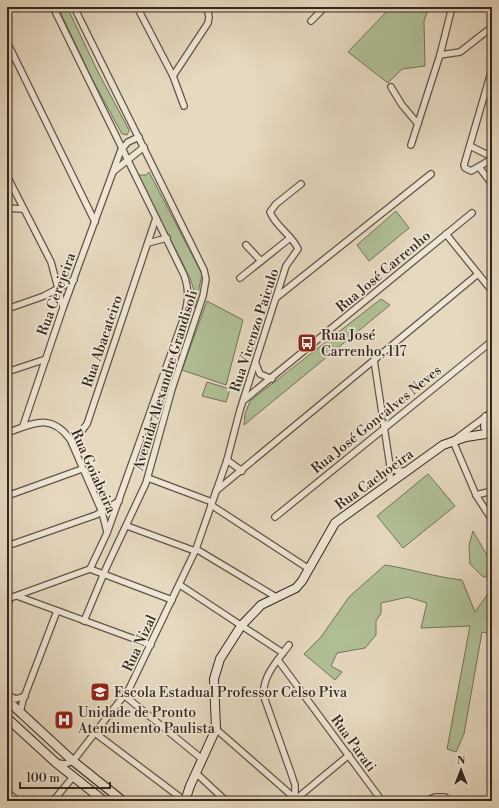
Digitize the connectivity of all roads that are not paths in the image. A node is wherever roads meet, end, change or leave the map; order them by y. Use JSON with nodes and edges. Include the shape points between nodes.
{"nodes":[{"id":1,"x":53,"y":7,"type":"edge"},
{"id":2,"x":74,"y":7,"type":"edge"},
{"id":3,"x":137,"y":7,"type":"edge"},
{"id":4,"x":207,"y":7,"type":"edge"},
{"id":5,"x":325,"y":7,"type":"edge"},
{"id":6,"x":452,"y":8,"type":"edge"},
{"id":7,"x":311,"y":21,"type":"dead end"},
{"id":8,"x":492,"y":27,"type":"edge"},
{"id":9,"x":7,"y":42,"type":"edge"},
{"id":10,"x":440,"y":55,"type":"junction"},
{"id":11,"x":492,"y":69,"type":"edge"},
{"id":12,"x":173,"y":76,"type":"junction"},
{"id":13,"x":391,"y":87,"type":"dead end"},
{"id":14,"x":184,"y":106,"type":"dead end"},
{"id":15,"x":418,"y":124,"type":"junction"},
{"id":16,"x":139,"y":137,"type":"junction"},
{"id":17,"x":411,"y":145,"type":"dead end"},
{"id":18,"x":470,"y":146,"type":"junction"},
{"id":19,"x":144,"y":147,"type":"junction"},
{"id":20,"x":121,"y":150,"type":"junction"},
{"id":21,"x":492,"y":154,"type":"edge"},
{"id":22,"x":492,"y":159,"type":"edge"},
{"id":23,"x":127,"y":161,"type":"junction"},
{"id":24,"x":479,"y":167,"type":"junction"},
{"id":25,"x":114,"y":170,"type":"junction"},
{"id":26,"x":431,"y":174,"type":"dead end"},
{"id":27,"x":7,"y":176,"type":"edge"},
{"id":28,"x":301,"y":184,"type":"dead end"},
{"id":29,"x":492,"y":184,"type":"edge"},
{"id":30,"x":7,"y":208,"type":"edge"},
{"id":31,"x":22,"y":209,"type":"junction"},
{"id":32,"x":472,"y":213,"type":"dead end"},
{"id":33,"x":156,"y":218,"type":"junction"},
{"id":34,"x":95,"y":222,"type":"junction"},
{"id":35,"x":446,"y":234,"type":"junction"},
{"id":36,"x":167,"y":238,"type":"junction"},
{"id":37,"x":290,"y":238,"type":"junction"},
{"id":38,"x":148,"y":243,"type":"junction"},
{"id":39,"x":246,"y":245,"type":"dead end"},
{"id":40,"x":261,"y":262,"type":"junction"},
{"id":41,"x":478,"y":274,"type":"junction"},
{"id":42,"x":240,"y":278,"type":"dead end"},
{"id":43,"x":74,"y":280,"type":"junction"},
{"id":44,"x":58,"y":288,"type":"junction"},
{"id":45,"x":492,"y":291,"type":"edge"},
{"id":46,"x":276,"y":298,"type":"junction"},
{"id":47,"x":7,"y":308,"type":"edge"},
{"id":48,"x":63,"y":308,"type":"junction"},
{"id":49,"x":492,"y":341,"type":"edge"},
{"id":50,"x":46,"y":359,"type":"junction"},
{"id":51,"x":374,"y":360,"type":"junction"},
{"id":52,"x":256,"y":364,"type":"junction"},
{"id":53,"x":7,"y":372,"type":"edge"},
{"id":54,"x":272,"y":379,"type":"junction"},
{"id":55,"x":244,"y":400,"type":"junction"},
{"id":56,"x":489,"y":414,"type":"edge"},
{"id":57,"x":23,"y":426,"type":"junction"},
{"id":58,"x":383,"y":429,"type":"junction"},
{"id":59,"x":7,"y":433,"type":"edge"},
{"id":60,"x":491,"y":433,"type":"edge"},
{"id":61,"x":70,"y":439,"type":"junction"},
{"id":62,"x":453,"y":441,"type":"junction"},
{"id":63,"x":227,"y":460,"type":"junction"},
{"id":64,"x":390,"y":466,"type":"junction"},
{"id":65,"x":82,"y":469,"type":"junction"},
{"id":66,"x":242,"y":471,"type":"junction"},
{"id":67,"x":406,"y":471,"type":"junction"},
{"id":68,"x":148,"y":478,"type":"junction"},
{"id":69,"x":390,"y":483,"type":"junction"},
{"id":70,"x":216,"y":491,"type":"junction"},
{"id":71,"x":492,"y":491,"type":"edge"},
{"id":72,"x":476,"y":495,"type":"junction"},
{"id":73,"x":7,"y":496,"type":"edge"},
{"id":74,"x":118,"y":501,"type":"junction"},
{"id":75,"x":212,"y":504,"type":"junction"},
{"id":76,"x":102,"y":512,"type":"junction"},
{"id":77,"x":275,"y":517,"type":"dead end"},
{"id":78,"x":492,"y":520,"type":"edge"},
{"id":79,"x":127,"y":526,"type":"junction"},
{"id":80,"x":107,"y":533,"type":"junction"},
{"id":81,"x":7,"y":546,"type":"edge"},
{"id":82,"x":196,"y":550,"type":"junction"},
{"id":83,"x":90,"y":569,"type":"junction"},
{"id":84,"x":309,"y":569,"type":"junction"},
{"id":85,"x":103,"y":575,"type":"junction"},
{"id":86,"x":180,"y":585,"type":"junction"},
{"id":87,"x":16,"y":596,"type":"junction"},
{"id":88,"x":276,"y":597,"type":"junction"},
{"id":89,"x":8,"y":598,"type":"edge"},
{"id":90,"x":172,"y":600,"type":"junction"},
{"id":91,"x":7,"y":606,"type":"edge"},
{"id":92,"x":57,"y":612,"type":"junction"},
{"id":93,"x":84,"y":621,"type":"junction"},
{"id":94,"x":241,"y":626,"type":"junction"},
{"id":95,"x":151,"y":645,"type":"junction"},
{"id":96,"x":289,"y":645,"type":"dead end"},
{"id":97,"x":283,"y":653,"type":"junction"},
{"id":98,"x":278,"y":660,"type":"junction"},
{"id":99,"x":7,"y":695,"type":"edge"},
{"id":100,"x":25,"y":696,"type":"junction"},
{"id":101,"x":124,"y":696,"type":"junction"},
{"id":102,"x":7,"y":700,"type":"edge"},
{"id":103,"x":20,"y":714,"type":"junction"},
{"id":104,"x":7,"y":718,"type":"edge"},
{"id":105,"x":216,"y":729,"type":"junction"},
{"id":106,"x":96,"y":733,"type":"junction"},
{"id":107,"x":349,"y":755,"type":"junction"},
{"id":108,"x":202,"y":759,"type":"junction"},
{"id":109,"x":73,"y":760,"type":"junction"},
{"id":110,"x":55,"y":762,"type":"junction"},
{"id":111,"x":196,"y":773,"type":"junction"},
{"id":112,"x":73,"y":777,"type":"junction"},
{"id":113,"x":7,"y":792,"type":"edge"},
{"id":114,"x":296,"y":799,"type":"edge"},
{"id":115,"x":444,"y":799,"type":"edge"},
{"id":116,"x":378,"y":800,"type":"edge"},
{"id":117,"x":18,"y":801,"type":"edge"},
{"id":118,"x":53,"y":801,"type":"edge"},
{"id":119,"x":104,"y":801,"type":"edge"},
{"id":120,"x":123,"y":801,"type":"edge"},
{"id":121,"x":185,"y":801,"type":"edge"},
{"id":122,"x":226,"y":801,"type":"edge"},
{"id":123,"x":426,"y":801,"type":"edge"}],
"edges":[{"from":1,"to":20,"type":"street","name":"Avenida Alexandre Grandisoli"},
{"from":2,"to":16,"type":"street","name":"Avenida Alexandre Grandisoli"},
{"from":3,"to":12,"type":"street"},
{"from":4,"to":12,"type":"street","via":[[208,23]]},
{"from":5,"to":7,"type":"street"},
{"from":6,"to":10,"type":"street"},
{"from":8,"to":10,"type":"street","via":[[460,52]]},
{"from":9,"to":34,"type":"street"},
{"from":10,"to":15,"type":"street"},
{"from":11,"to":18,"type":"street"},
{"from":12,"to":14,"type":"street"},
{"from":13,"to":15,"type":"street"},
{"from":15,"to":17,"type":"street"},
{"from":16,"to":19,"type":"street","name":"Avenida Alexandre Grandisoli"},
{"from":16,"to":20,"type":"street","via":[[128,142]]},
{"from":18,"to":21,"type":"street","via":[[486,154]]},
{"from":18,"to":24,"type":"street","via":[[465,168],[471,171]]},
{"from":19,"to":23,"type":"street"},
{"from":19,"to":68,"type":"street","name":"Avenida Alexandre Grandisoli","via":[[204,270],[206,279]]},
{"from":20,"to":23,"type":"street","name":"Avenida Alexandre Grandisoli"},
{"from":20,"to":25,"type":"street","name":"Rua Cerejeira"},
{"from":22,"to":24,"type":"street"},
{"from":23,"to":25,"type":"street"},
{"from":23,"to":33,"type":"street","name":"Avenida Alexandre Grandisoli"},
{"from":24,"to":29,"type":"street"},
{"from":25,"to":34,"type":"street","name":"Rua Cerejeira"},
{"from":26,"to":46,"type":"street"},
{"from":27,"to":31,"type":"street"},
{"from":28,"to":37,"type":"street","name":"Rua Vicenzo Paiculo","via":[[270,212]]},
{"from":30,"to":31,"type":"street"},
{"from":31,"to":44,"type":"street","via":[[51,262]]},
{"from":32,"to":35,"type":"street","name":"Rua José Carrenho"},
{"from":33,"to":36,"type":"street","name":"Avenida Alexandre Grandisoli"},
{"from":33,"to":38,"type":"street","name":"Rua Abacateiro"},
{"from":34,"to":43,"type":"street","name":"Rua Cerejeira"},
{"from":35,"to":41,"type":"street"},
{"from":35,"to":54,"type":"street","name":"Rua José Carrenho"},
{"from":36,"to":38,"type":"street"},
{"from":36,"to":74,"type":"street","name":"Avenida Alexandre Grandisoli","via":[[186,280],[188,304]]},
{"from":37,"to":40,"type":"street"},
{"from":37,"to":46,"type":"street","name":"Rua Vicenzo Paiculo","via":[[298,249],[286,266]]},
{"from":38,"to":61,"type":"street","name":"Rua Abacateiro","via":[[86,424],[80,433]]},
{"from":39,"to":40,"type":"street"},
{"from":40,"to":42,"type":"street"},
{"from":41,"to":45,"type":"street"},
{"from":41,"to":51,"type":"street"},
{"from":43,"to":44,"type":"street"},
{"from":43,"to":48,"type":"street","name":"Rua Cerejeira"},
{"from":44,"to":47,"type":"street","via":[[44,296]]},
{"from":44,"to":48,"type":"street"},
{"from":46,"to":52,"type":"street","name":"Rua Vicenzo Paiculo"},
{"from":48,"to":50,"type":"street","name":"Rua Cerejeira"},
{"from":49,"to":58,"type":"street","name":"Rua José Gonçalves Neves"},
{"from":50,"to":53,"type":"street"},
{"from":50,"to":57,"type":"street","name":"Rua Cerejeira"},
{"from":51,"to":58,"type":"street"},
{"from":51,"to":66,"type":"street"},
{"from":52,"to":54,"type":"street","via":[[260,374]]},
{"from":52,"to":55,"type":"street","name":"Rua Vicenzo Paiculo"},
{"from":54,"to":55,"type":"street","name":"Rua José Carrenho"},
{"from":55,"to":63,"type":"street","name":"Rua Vicenzo Paiculo"},
{"from":56,"to":60,"type":"main road","via":[[484,424]]},
{"from":56,"to":62,"type":"street"},
{"from":57,"to":59,"type":"street","name":"Rua Goiabeira"},
{"from":57,"to":61,"type":"street","name":"Rua Goiabeira","via":[[37,422],[56,425]]},
{"from":58,"to":64,"type":"street"},
{"from":58,"to":77,"type":"street","name":"Rua José Gonçalves Neves"},
{"from":60,"to":62,"type":"main road","name":"Rua Cachoeira"},
{"from":61,"to":65,"type":"street","name":"Rua Goiabeira"},
{"from":62,"to":67,"type":"main road","name":"Rua Cachoeira","via":[[443,445]]},
{"from":62,"to":72,"type":"street"},
{"from":63,"to":66,"type":"street"},
{"from":63,"to":70,"type":"street","name":"Rua Vicenzo Paiculo"},
{"from":64,"to":67,"type":"street","via":[[396,471]]},
{"from":64,"to":69,"type":"street"},
{"from":65,"to":73,"type":"street"},
{"from":65,"to":76,"type":"street","name":"Rua Goiabeira"},
{"from":66,"to":70,"type":"street"},
{"from":67,"to":69,"type":"main road","name":"Rua Cachoeira"},
{"from":68,"to":75,"type":"street"},
{"from":68,"to":79,"type":"street","name":"Avenida Alexandre Grandisoli"},
{"from":69,"to":84,"type":"main road","name":"Rua Cachoeira","via":[[335,523]]},
{"from":70,"to":75,"type":"street","name":"Rua Vicenzo Paiculo"},
{"from":71,"to":72,"type":"street"},
{"from":72,"to":78,"type":"street"},
{"from":74,"to":76,"type":"street"},
{"from":74,"to":80,"type":"street","name":"Avenida Alexandre Grandisoli"},
{"from":75,"to":82,"type":"street","name":"Rua Nizal"},
{"from":75,"to":84,"type":"street"},
{"from":76,"to":80,"type":"street","name":"Rua Goiabeira"},
{"from":76,"to":81,"type":"street"},
{"from":79,"to":82,"type":"street"},
{"from":79,"to":85,"type":"street","name":"Avenida Alexandre Grandisoli"},
{"from":80,"to":83,"type":"street","name":"Avenida Alexandre Grandisoli"},
{"from":82,"to":86,"type":"street","name":"Rua Nizal"},
{"from":82,"to":88,"type":"street"},
{"from":83,"to":85,"type":"street"},
{"from":83,"to":87,"type":"street"},
{"from":84,"to":88,"type":"main road","name":"Rua Cachoeira","via":[[296,588]]},
{"from":85,"to":90,"type":"street"},
{"from":85,"to":93,"type":"street","name":"Avenida Alexandre Grandisoli"},
{"from":86,"to":90,"type":"street","name":"Rua Nizal"},
{"from":86,"to":94,"type":"street"},
{"from":87,"to":89,"type":"street"},
{"from":87,"to":92,"type":"street"},
{"from":88,"to":94,"type":"main road","name":"Rua Cachoeira","via":[[261,605]]},
{"from":89,"to":91,"type":"street"},
{"from":90,"to":95,"type":"street","name":"Rua Nizal"},
{"from":92,"to":93,"type":"street"},
{"from":92,"to":100,"type":"street"},
{"from":93,"to":95,"type":"street"},
{"from":94,"to":97,"type":"street"},
{"from":94,"to":105,"type":"main road","name":"Rua Cachoeira","via":[[216,670]]},
{"from":95,"to":101,"type":"street","name":"Rua Nizal"},
{"from":96,"to":97,"type":"street"},
{"from":97,"to":98,"type":"street"},
{"from":98,"to":107,"type":"street","name":"Rua Parati"},
{"from":98,"to":114,"type":"street","via":[[266,678],[263,690],[292,773]]},
{"from":99,"to":100,"type":"street","via":[[16,699]]},
{"from":100,"to":103,"type":"street"},
{"from":101,"to":106,"type":"street","name":"Rua Nizal"},
{"from":101,"to":108,"type":"street"},
{"from":102,"to":103,"type":"main road"},
{"from":103,"to":109,"type":"main road"},
{"from":104,"to":110,"type":"main road"},
{"from":105,"to":108,"type":"main road","name":"Rua Cachoeira"},
{"from":105,"to":114,"type":"street"},
{"from":106,"to":109,"type":"street","name":"Rua Nizal"},
{"from":106,"to":121,"type":"street"},
{"from":107,"to":114,"type":"street"},
{"from":107,"to":116,"type":"street","name":"Rua Parati"},
{"from":108,"to":111,"type":"main road","name":"Rua Cachoeira"},
{"from":109,"to":110,"type":"street","via":[[65,764]]},
{"from":109,"to":120,"type":"main road"},
{"from":110,"to":112,"type":"main road"},
{"from":111,"to":121,"type":"main road","name":"Rua Cachoeira"},
{"from":111,"to":122,"type":"street"},
{"from":112,"to":118,"type":"street"},
{"from":112,"to":119,"type":"main road"},
{"from":113,"to":117,"type":"street"},
{"from":115,"to":123,"type":"street","via":[[435,797]]}]}
